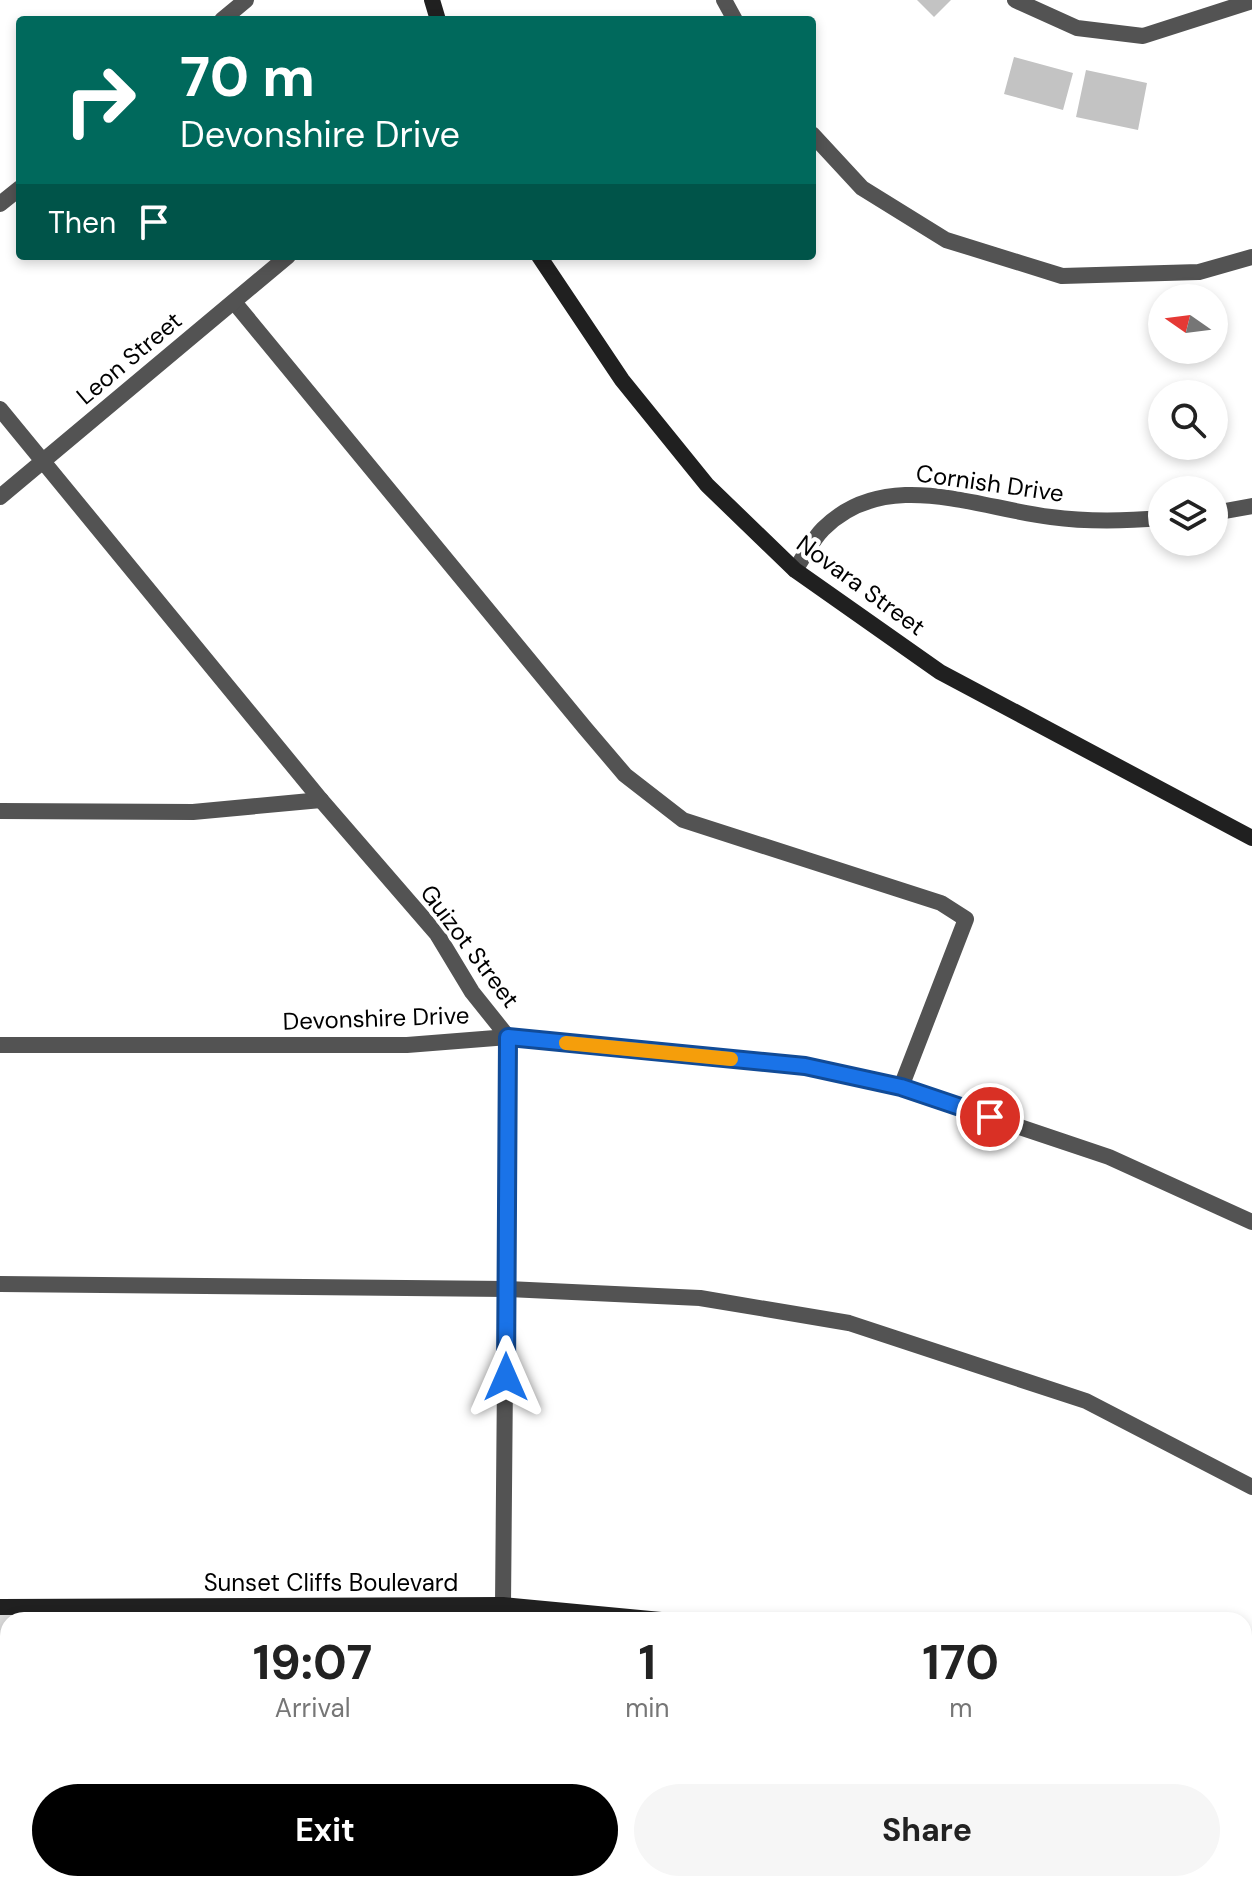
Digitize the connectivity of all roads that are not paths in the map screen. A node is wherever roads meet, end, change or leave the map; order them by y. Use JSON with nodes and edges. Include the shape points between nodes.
{"nodes":[{"id":1,"x":246,"y":0,"type":"edge"},
{"id":2,"x":1015,"y":0,"type":"edge"},
{"id":3,"x":1252,"y":1,"type":"edge"},
{"id":4,"x":227,"y":16,"type":"edge"},
{"id":5,"x":816,"y":138,"type":"edge"},
{"id":6,"x":16,"y":191,"type":"edge"},
{"id":7,"x":0,"y":204,"type":"edge"},
{"id":8,"x":1252,"y":257,"type":"edge"},
{"id":9,"x":283,"y":260,"type":"edge"},
{"id":10,"x":542,"y":260,"type":"edge"},
{"id":11,"x":234,"y":302,"type":"junction"},
{"id":12,"x":0,"y":409,"type":"edge"},
{"id":13,"x":43,"y":461,"type":"junction"},
{"id":14,"x":0,"y":497,"type":"edge"},
{"id":15,"x":1252,"y":506,"type":"edge"},
{"id":16,"x":1228,"y":510,"type":"edge"},
{"id":17,"x":1148,"y":519,"type":"edge"},
{"id":18,"x":795,"y":570,"type":"junction"},
{"id":19,"x":321,"y":800,"type":"junction"},
{"id":20,"x":0,"y":811,"type":"edge"},
{"id":21,"x":1251,"y":835,"type":"edge"},
{"id":22,"x":508,"y":1037,"type":"junction"},
{"id":23,"x":0,"y":1045,"type":"edge"},
{"id":24,"x":901,"y":1087,"type":"junction"},
{"id":25,"x":1252,"y":1222,"type":"edge"},
{"id":26,"x":0,"y":1284,"type":"edge"},
{"id":27,"x":507,"y":1289,"type":"junction"},
{"id":28,"x":1252,"y":1487,"type":"edge"},
{"id":29,"x":503,"y":1605,"type":"junction"},
{"id":30,"x":0,"y":1607,"type":"edge"},
{"id":31,"x":577,"y":1612,"type":"edge"}],
"edges":[{"from":1,"to":4,"type":"street"},
{"from":2,"to":3,"type":"street","via":[[1077,28],[1143,36]]},
{"from":5,"to":8,"type":"street","via":[[862,188],[946,240],[1062,276],[1199,272]]},
{"from":6,"to":7,"type":"street"},
{"from":9,"to":11,"type":"street","name":"Leon Street"},
{"from":10,"to":18,"type":"street","name":"Novara Street","via":[[622,380],[707,485]]},
{"from":11,"to":13,"type":"street","name":"Leon Street"},
{"from":11,"to":24,"type":"street","via":[[493,618],[644,792],[683,820],[941,903],[966,919]]},
{"from":12,"to":13,"type":"street","name":"Guizot Street"},
{"from":13,"to":14,"type":"street","name":"Leon Street"},
{"from":13,"to":19,"type":"street","name":"Guizot Street"},
{"from":15,"to":16,"type":"street"},
{"from":17,"to":18,"type":"street","name":"Cornish Drive","via":[[1052,517],[936,495],[883,496],[850,509],[822,530]]},
{"from":18,"to":21,"type":"street","name":"Novara Street","via":[[940,672]]},
{"from":19,"to":20,"type":"street","via":[[193,812]]},
{"from":19,"to":22,"type":"street","name":"Guizot Street","via":[[437,934],[472,992]]},
{"from":22,"to":23,"type":"street","name":"Devonshire Drive","via":[[407,1045]]},
{"from":22,"to":24,"type":"street","name":"Devonshire Drive","via":[[805,1066]]},
{"from":22,"to":27,"type":"street","name":"Guizot Street"},
{"from":24,"to":25,"type":"street","name":"Devonshire Drive","via":[[1109,1157]]},
{"from":26,"to":27,"type":"street"},
{"from":27,"to":28,"type":"street","via":[[700,1298],[849,1323],[1086,1401]]},
{"from":27,"to":29,"type":"street","name":"Guizot Street"},
{"from":29,"to":30,"type":"street","name":"Sunset Cliffs Boulevard"},
{"from":29,"to":31,"type":"street","name":"Sunset Cliffs Boulevard"}]}
